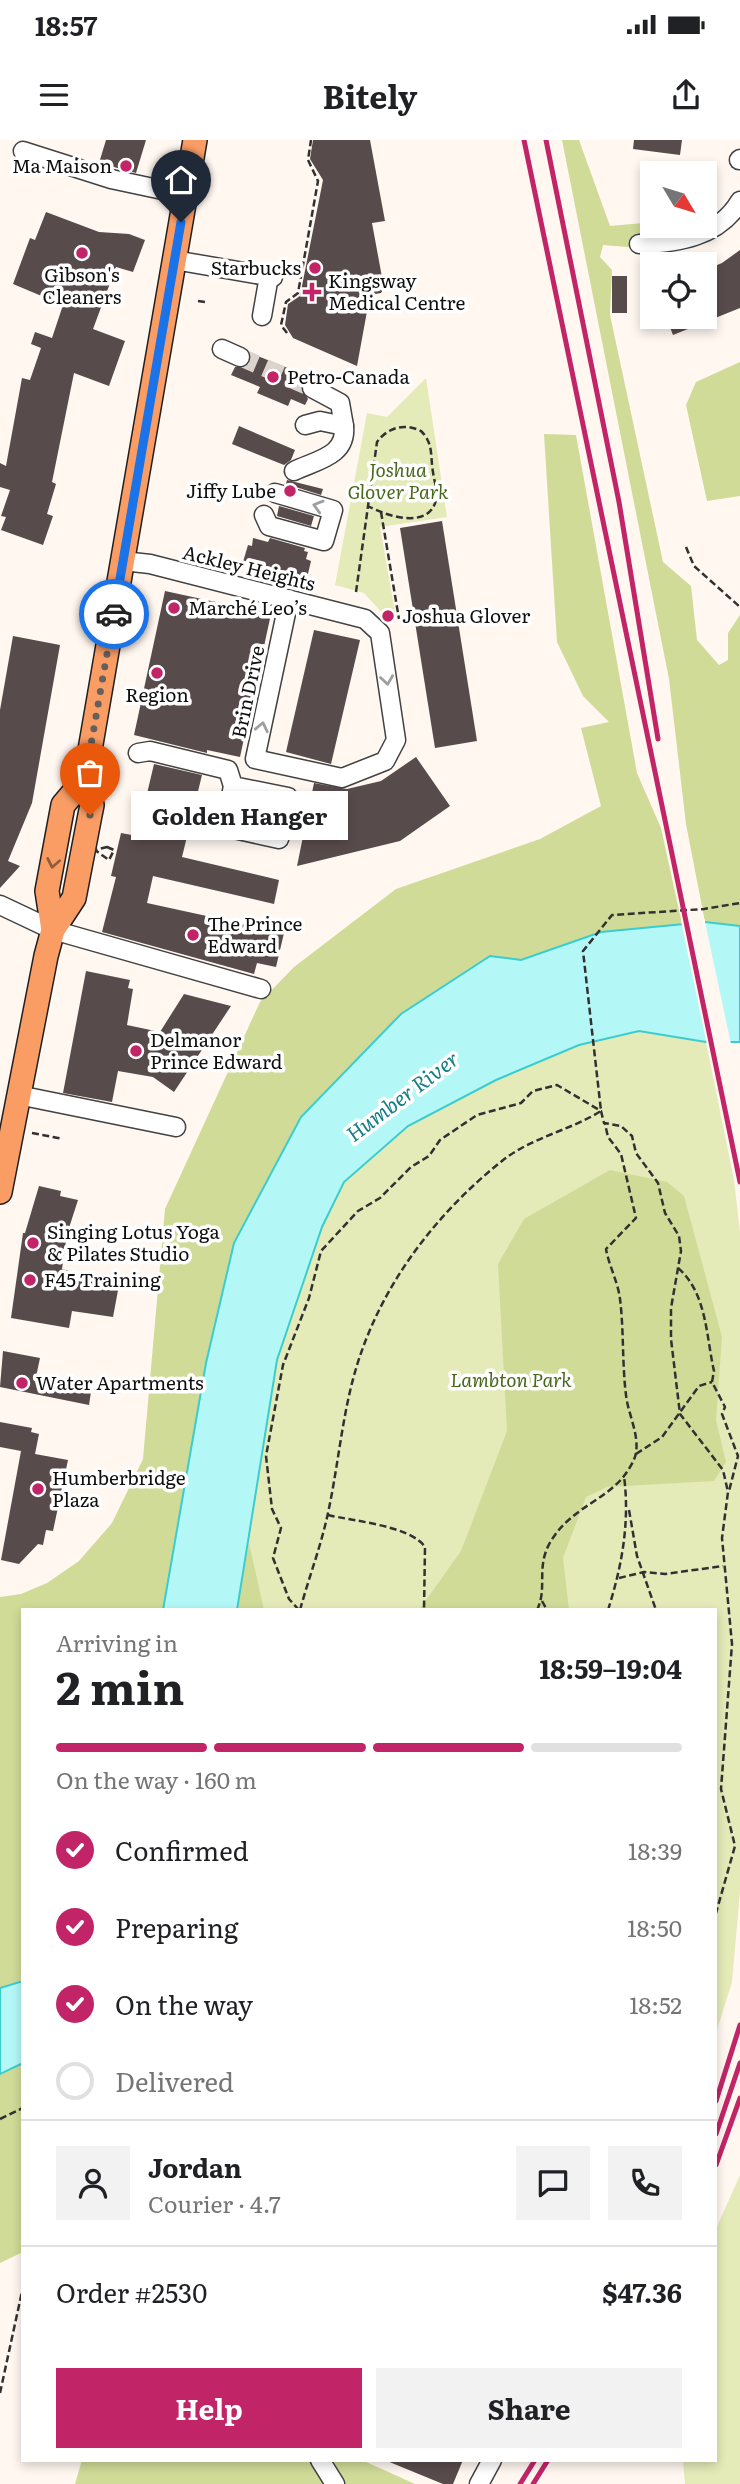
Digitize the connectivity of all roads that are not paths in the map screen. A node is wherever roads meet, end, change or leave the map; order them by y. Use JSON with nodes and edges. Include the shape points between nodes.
{"nodes":[{"id":1,"x":195,"y":140,"type":"edge"},
{"id":2,"x":23,"y":151,"type":"dead end"},
{"id":3,"x":186,"y":195,"type":"junction"},
{"id":4,"x":740,"y":201,"type":"edge"},
{"id":5,"x":639,"y":244,"type":"dead end"},
{"id":6,"x":174,"y":260,"type":"junction"},
{"id":7,"x":262,"y":316,"type":"dead end"},
{"id":8,"x":222,"y":349,"type":"dead end"},
{"id":9,"x":240,"y":357,"type":"tunnel mouth"},
{"id":10,"x":312,"y":388,"type":"tunnel mouth"},
{"id":11,"x":305,"y":425,"type":"dead end"},
{"id":12,"x":344,"y":426,"type":"junction"},
{"id":13,"x":294,"y":471,"type":"dead end"},
{"id":14,"x":275,"y":493,"type":"dead end"},
{"id":15,"x":264,"y":515,"type":"dead end"},
{"id":16,"x":123,"y":561,"type":"junction"},
{"id":17,"x":289,"y":599,"type":"junction"},
{"id":18,"x":365,"y":619,"type":"joint"},
{"id":19,"x":138,"y":752,"type":"dead end"},
{"id":20,"x":233,"y":786,"type":"dead end"},
{"id":21,"x":0,"y":905,"type":"edge"},
{"id":22,"x":53,"y":930,"type":"junction"},
{"id":23,"x":261,"y":989,"type":"dead end"},
{"id":24,"x":18,"y":1095,"type":"junction"},
{"id":25,"x":176,"y":1127,"type":"dead end"},
{"id":26,"x":7,"y":1133,"type":"edge"},
{"id":27,"x":0,"y":1192,"type":"edge"},
{"id":28,"x":321,"y":2462,"type":"edge"},
{"id":29,"x":491,"y":2462,"type":"edge"},
{"id":30,"x":335,"y":2484,"type":"edge"},
{"id":31,"x":479,"y":2484,"type":"edge"}],
"edges":[{"from":1,"to":3,"type":"main road"},
{"from":2,"to":3,"type":"street","via":[[111,179]]},
{"from":3,"to":6,"type":"main road"},
{"from":4,"to":5,"type":"street","via":[[712,228],[691,238]]},
{"from":6,"to":7,"type":"street","via":[[271,276]]},
{"from":6,"to":16,"type":"main road"},
{"from":8,"to":9,"type":"street"},
{"from":10,"to":12,"type":"street","via":[[341,402]]},
{"from":11,"to":12,"type":"street","via":[[320,421]]},
{"from":12,"to":13,"type":"street","via":[[345,439],[338,451]]},
{"from":15,"to":14,"type":"street","one_way":true,"via":[[269,526],[324,541],[333,510]]},
{"from":16,"to":17,"type":"street","name":"Ackley Heights"},
{"from":16,"to":22,"type":"main road","via":[[85,779],[63,805],[47,891]]},
{"from":17,"to":18,"type":"street","name":"Ackley Heights"},
{"from":18,"to":17,"type":"street","name":"Brin Drive","one_way":true,"via":[[380,633],[396,740],[385,761],[342,778],[255,759]]},
{"from":19,"to":20,"type":"street","via":[[228,771]]},
{"from":21,"to":22,"type":"street"},
{"from":22,"to":23,"type":"street"},
{"from":22,"to":24,"type":"main road"},
{"from":24,"to":25,"type":"street"},
{"from":24,"to":26,"type":"main road"},
{"from":26,"to":27,"type":"main road"},
{"from":28,"to":30,"type":"street"},
{"from":29,"to":31,"type":"street"}]}
